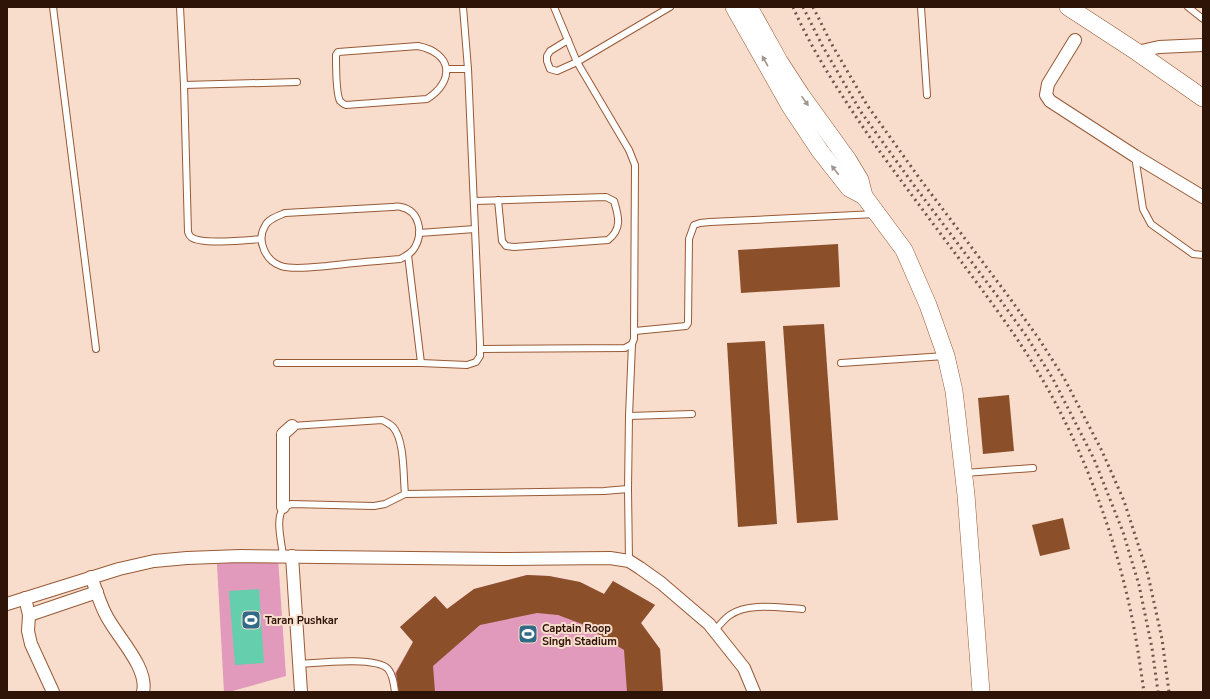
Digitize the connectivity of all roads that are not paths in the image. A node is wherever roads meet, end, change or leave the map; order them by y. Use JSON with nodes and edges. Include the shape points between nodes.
{"nodes":[{"id":1,"x":53,"y":7,"type":"edge"},
{"id":2,"x":180,"y":7,"type":"edge"},
{"id":3,"x":463,"y":7,"type":"edge"},
{"id":4,"x":554,"y":7,"type":"edge"},
{"id":5,"x":670,"y":7,"type":"edge"},
{"id":6,"x":734,"y":7,"type":"edge"},
{"id":7,"x":749,"y":7,"type":"edge"},
{"id":8,"x":921,"y":7,"type":"edge"},
{"id":9,"x":1068,"y":7,"type":"edge"},
{"id":10,"x":1188,"y":7,"type":"edge"},
{"id":11,"x":1203,"y":19,"type":"edge"},
{"id":12,"x":568,"y":40,"type":"junction"},
{"id":13,"x":1075,"y":40,"type":"dead end"},
{"id":14,"x":1203,"y":45,"type":"edge"},
{"id":15,"x":1137,"y":52,"type":"junction"},
{"id":16,"x":577,"y":62,"type":"junction"},
{"id":17,"x":447,"y":69,"type":"junction"},
{"id":18,"x":468,"y":70,"type":"junction"},
{"id":19,"x":297,"y":82,"type":"dead end"},
{"id":20,"x":184,"y":85,"type":"junction"},
{"id":21,"x":927,"y":95,"type":"dead end"},
{"id":22,"x":1203,"y":98,"type":"edge"},
{"id":23,"x":1135,"y":156,"type":"junction"},
{"id":24,"x":864,"y":196,"type":"junction"},
{"id":25,"x":1203,"y":197,"type":"edge"},
{"id":26,"x":498,"y":200,"type":"junction"},
{"id":27,"x":474,"y":201,"type":"junction"},
{"id":28,"x":877,"y":214,"type":"junction"},
{"id":29,"x":475,"y":229,"type":"junction"},
{"id":30,"x":419,"y":233,"type":"junction"},
{"id":31,"x":261,"y":239,"type":"junction"},
{"id":32,"x":408,"y":255,"type":"junction"},
{"id":33,"x":1203,"y":255,"type":"edge"},
{"id":34,"x":635,"y":331,"type":"junction"},
{"id":35,"x":632,"y":344,"type":"junction"},
{"id":36,"x":480,"y":348,"type":"junction"},
{"id":37,"x":96,"y":349,"type":"dead end"},
{"id":38,"x":946,"y":356,"type":"junction"},
{"id":39,"x":421,"y":362,"type":"junction"},
{"id":40,"x":277,"y":363,"type":"dead end"},
{"id":41,"x":841,"y":363,"type":"dead end"},
{"id":42,"x":692,"y":414,"type":"dead end"},
{"id":43,"x":629,"y":416,"type":"junction"},
{"id":44,"x":292,"y":426,"type":"joint"},
{"id":45,"x":1033,"y":468,"type":"dead end"},
{"id":46,"x":964,"y":473,"type":"junction"},
{"id":47,"x":628,"y":489,"type":"junction"},
{"id":48,"x":405,"y":494,"type":"junction"},
{"id":49,"x":284,"y":507,"type":"junction"},
{"id":50,"x":288,"y":556,"type":"junction"},
{"id":51,"x":629,"y":561,"type":"junction"},
{"id":52,"x":91,"y":578,"type":"junction"},
{"id":53,"x":97,"y":592,"type":"junction"},
{"id":54,"x":25,"y":598,"type":"junction"},
{"id":55,"x":7,"y":604,"type":"edge"},
{"id":56,"x":802,"y":609,"type":"dead end"},
{"id":57,"x":29,"y":615,"type":"junction"},
{"id":58,"x":714,"y":631,"type":"junction"},
{"id":59,"x":299,"y":664,"type":"junction"},
{"id":60,"x":53,"y":692,"type":"edge"},
{"id":61,"x":143,"y":692,"type":"edge"},
{"id":62,"x":301,"y":692,"type":"edge"},
{"id":63,"x":395,"y":692,"type":"edge"},
{"id":64,"x":754,"y":692,"type":"edge"},
{"id":65,"x":981,"y":692,"type":"edge"}],
"edges":[{"from":1,"to":37,"type":"lane"},
{"from":2,"to":20,"type":"lane"},
{"from":3,"to":18,"type":"lane"},
{"from":4,"to":12,"type":"lane"},
{"from":5,"to":16,"type":"lane"},
{"from":24,"to":6,"type":"street","one_way":true,"via":[[849,188],[820,151],[790,106]]},
{"from":7,"to":24,"type":"street","one_way":true,"via":[[797,90],[848,160],[860,180]]},
{"from":8,"to":21,"type":"lane"},
{"from":9,"to":15,"type":"street"},
{"from":10,"to":11,"type":"lane"},
{"from":12,"to":16,"type":"lane"},
{"from":12,"to":16,"type":"lane","via":[[550,51],[547,61],[550,69],[557,71]]},
{"from":13,"to":23,"type":"street","via":[[1048,84],[1046,95],[1050,101]]},
{"from":14,"to":15,"type":"street","via":[[1159,47]]},
{"from":15,"to":22,"type":"street"},
{"from":16,"to":34,"type":"lane","via":[[629,150],[635,165]]},
{"from":17,"to":17,"type":"lane","via":[[436,93],[427,99],[346,105],[339,99],[336,55],[338,52],[418,46],[434,51],[445,62]]},
{"from":17,"to":18,"type":"lane"},
{"from":18,"to":27,"type":"lane"},
{"from":19,"to":20,"type":"lane"},
{"from":20,"to":31,"type":"lane","via":[[188,232],[191,238],[198,240]]},
{"from":23,"to":25,"type":"street"},
{"from":23,"to":33,"type":"lane","via":[[1143,209],[1151,224],[1192,254]]},
{"from":24,"to":28,"type":"street"},
{"from":26,"to":26,"type":"lane","via":[[606,197],[614,201],[618,227],[615,235],[608,240],[506,246],[502,241]]},
{"from":26,"to":27,"type":"lane"},
{"from":27,"to":29,"type":"lane"},
{"from":28,"to":34,"type":"lane","via":[[710,222],[694,225],[689,239],[688,323],[686,326]]},
{"from":28,"to":38,"type":"street","via":[[904,250]]},
{"from":29,"to":30,"type":"lane"},
{"from":29,"to":36,"type":"lane"},
{"from":30,"to":31,"type":"lane","via":[[419,225],[410,210],[392,207],[285,213],[272,219],[265,226]]},
{"from":30,"to":32,"type":"lane","via":[[415,248]]},
{"from":31,"to":32,"type":"lane","via":[[264,252],[281,266],[302,268],[400,259]]},
{"from":32,"to":39,"type":"lane"},
{"from":34,"to":35,"type":"lane"},
{"from":35,"to":36,"type":"lane","via":[[626,348]]},
{"from":35,"to":43,"type":"lane"},
{"from":36,"to":39,"type":"lane","via":[[480,356],[476,362],[467,365]]},
{"from":38,"to":41,"type":"lane"},
{"from":38,"to":46,"type":"street","via":[[954,391]]},
{"from":39,"to":40,"type":"lane"},
{"from":42,"to":43,"type":"lane"},
{"from":43,"to":47,"type":"lane"},
{"from":44,"to":48,"type":"lane","via":[[382,420],[392,425],[401,446]]},
{"from":44,"to":49,"type":"street","via":[[283,434]]},
{"from":45,"to":46,"type":"lane"},
{"from":46,"to":65,"type":"street"},
{"from":47,"to":48,"type":"lane","via":[[604,492]]},
{"from":47,"to":51,"type":"lane"},
{"from":48,"to":49,"type":"lane","via":[[385,504],[374,506],[291,504]]},
{"from":49,"to":50,"type":"lane","via":[[279,522]]},
{"from":50,"to":51,"type":"street","via":[[610,558]]},
{"from":50,"to":52,"type":"street","via":[[154,561]]},
{"from":50,"to":59,"type":"street"},
{"from":51,"to":58,"type":"street","via":[[661,583]]},
{"from":52,"to":53,"type":"street"},
{"from":52,"to":54,"type":"street"},
{"from":53,"to":57,"type":"street"},
{"from":53,"to":61,"type":"street","via":[[105,613],[143,675]]},
{"from":54,"to":55,"type":"street"},
{"from":54,"to":57,"type":"street"},
{"from":56,"to":58,"type":"lane","via":[[758,606],[744,609],[730,615]]},
{"from":57,"to":60,"type":"street","via":[[28,631],[31,644]]},
{"from":58,"to":64,"type":"street","via":[[744,668]]},
{"from":59,"to":62,"type":"street"},
{"from":59,"to":63,"type":"lane","via":[[353,661],[382,665],[388,668]]}]}
